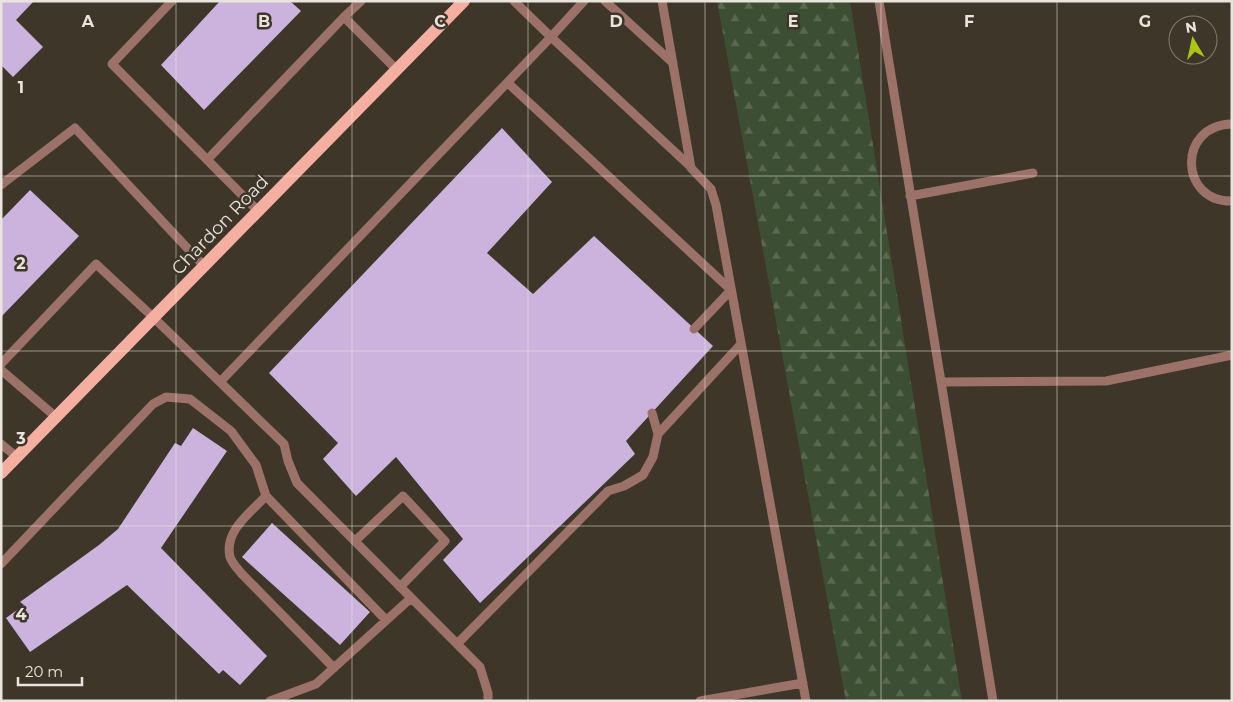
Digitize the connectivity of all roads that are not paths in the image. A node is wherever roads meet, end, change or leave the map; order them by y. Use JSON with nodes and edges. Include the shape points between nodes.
{"nodes":[{"id":1,"x":172,"y":1,"type":"edge"},
{"id":2,"x":361,"y":1,"type":"edge"},
{"id":3,"x":464,"y":1,"type":"edge"},
{"id":4,"x":514,"y":1,"type":"edge"},
{"id":5,"x":584,"y":1,"type":"edge"},
{"id":6,"x":605,"y":1,"type":"edge"},
{"id":7,"x":662,"y":1,"type":"edge"},
{"id":8,"x":879,"y":1,"type":"edge"},
{"id":9,"x":344,"y":17,"type":"junction"},
{"id":10,"x":551,"y":37,"type":"junction"},
{"id":11,"x":673,"y":63,"type":"junction"},
{"id":12,"x":397,"y":70,"type":"junction"},
{"id":13,"x":508,"y":83,"type":"junction"},
{"id":14,"x":1232,"y":124,"type":"edge"},
{"id":15,"x":207,"y":160,"type":"junction"},
{"id":16,"x":691,"y":168,"type":"junction"},
{"id":17,"x":1033,"y":173,"type":"dead end"},
{"id":18,"x":1,"y":185,"type":"edge"},
{"id":19,"x":910,"y":196,"type":"junction"},
{"id":20,"x":1232,"y":201,"type":"edge"},
{"id":21,"x":258,"y":211,"type":"junction"},
{"id":22,"x":204,"y":266,"type":"junction"},
{"id":23,"x":731,"y":290,"type":"junction"},
{"id":24,"x":154,"y":318,"type":"junction"},
{"id":25,"x":694,"y":329,"type":"dead end"},
{"id":26,"x":741,"y":344,"type":"junction"},
{"id":27,"x":1232,"y":355,"type":"edge"},
{"id":28,"x":1,"y":364,"type":"edge"},
{"id":29,"x":1,"y":370,"type":"edge"},
{"id":30,"x":220,"y":382,"type":"junction"},
{"id":31,"x":941,"y":382,"type":"junction"},
{"id":32,"x":652,"y":413,"type":"dead end"},
{"id":33,"x":56,"y":417,"type":"junction"},
{"id":34,"x":658,"y":434,"type":"junction"},
{"id":35,"x":1,"y":444,"type":"edge"},
{"id":36,"x":17,"y":457,"type":"junction"},
{"id":37,"x":1,"y":473,"type":"edge"},
{"id":38,"x":266,"y":496,"type":"junction"},
{"id":39,"x":355,"y":541,"type":"junction"},
{"id":40,"x":1,"y":564,"type":"edge"},
{"id":41,"x":400,"y":587,"type":"junction"},
{"id":42,"x":411,"y":598,"type":"junction"},
{"id":43,"x":386,"y":620,"type":"junction"},
{"id":44,"x":457,"y":644,"type":"junction"},
{"id":45,"x":334,"y":668,"type":"junction"},
{"id":46,"x":803,"y":683,"type":"junction"},
{"id":47,"x":270,"y":701,"type":"edge"},
{"id":48,"x":488,"y":701,"type":"edge"},
{"id":49,"x":700,"y":701,"type":"edge"},
{"id":50,"x":806,"y":701,"type":"edge"},
{"id":51,"x":993,"y":701,"type":"edge"}],
"edges":[{"from":1,"to":15,"type":"lane","via":[[112,64]]},
{"from":2,"to":9,"type":"lane"},
{"from":3,"to":12,"type":"main road","name":"Chardon Road"},
{"from":4,"to":10,"type":"lane"},
{"from":5,"to":10,"type":"lane"},
{"from":6,"to":11,"type":"lane"},
{"from":7,"to":11,"type":"lane"},
{"from":8,"to":19,"type":"lane"},
{"from":9,"to":12,"type":"lane"},
{"from":9,"to":15,"type":"lane"},
{"from":10,"to":13,"type":"lane"},
{"from":10,"to":16,"type":"lane"},
{"from":11,"to":16,"type":"lane"},
{"from":12,"to":21,"type":"main road","name":"Chardon Road"},
{"from":13,"to":23,"type":"lane"},
{"from":13,"to":30,"type":"lane"},
{"from":14,"to":20,"type":"lane","via":[[1211,128],[1201,136],[1191,158],[1191,170],[1205,192],[1216,199]]},
{"from":15,"to":21,"type":"lane"},
{"from":16,"to":23,"type":"lane","via":[[711,189]]},
{"from":17,"to":19,"type":"lane"},
{"from":18,"to":22,"type":"lane","via":[[75,128]]},
{"from":19,"to":31,"type":"lane"},
{"from":21,"to":22,"type":"main road","name":"Chardon Road"},
{"from":22,"to":24,"type":"main road","name":"Chardon Road"},
{"from":23,"to":25,"type":"lane"},
{"from":23,"to":26,"type":"lane"},
{"from":24,"to":28,"type":"lane","via":[[96,264]]},
{"from":24,"to":30,"type":"lane"},
{"from":24,"to":33,"type":"main road","name":"Chardon Road"},
{"from":26,"to":34,"type":"lane"},
{"from":26,"to":46,"type":"lane"},
{"from":27,"to":31,"type":"lane","via":[[1106,382]]},
{"from":29,"to":33,"type":"lane"},
{"from":30,"to":39,"type":"lane","via":[[284,444],[297,483]]},
{"from":31,"to":51,"type":"lane"},
{"from":32,"to":34,"type":"lane"},
{"from":33,"to":36,"type":"main road","name":"Chardon Road"},
{"from":34,"to":44,"type":"lane","via":[[653,457],[643,475],[608,491]]},
{"from":35,"to":36,"type":"lane"},
{"from":36,"to":37,"type":"main road","name":"Chardon Road"},
{"from":38,"to":40,"type":"lane","via":[[256,464],[231,431],[190,399],[166,397],[153,404]]},
{"from":38,"to":43,"type":"lane"},
{"from":38,"to":45,"type":"lane","via":[[236,527],[229,543],[231,559]]},
{"from":39,"to":41,"type":"lane"},
{"from":39,"to":41,"type":"lane","via":[[403,496],[445,541]]},
{"from":41,"to":42,"type":"lane"},
{"from":42,"to":43,"type":"lane"},
{"from":42,"to":44,"type":"lane"},
{"from":43,"to":45,"type":"lane"},
{"from":44,"to":48,"type":"lane","via":[[480,667]]},
{"from":45,"to":47,"type":"lane","via":[[316,684]]},
{"from":46,"to":49,"type":"lane"},
{"from":46,"to":50,"type":"lane"}]}
